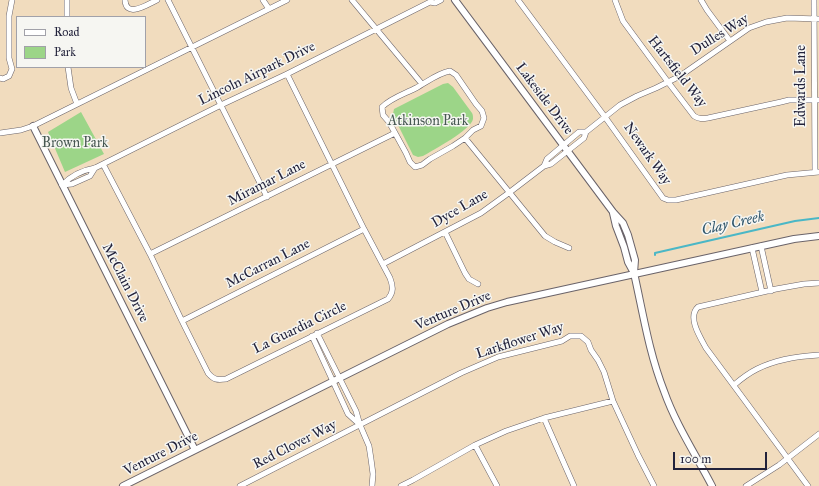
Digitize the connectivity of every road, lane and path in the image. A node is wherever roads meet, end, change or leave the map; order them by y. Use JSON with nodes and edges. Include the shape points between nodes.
{"nodes":[{"id":1,"x":12,"y":0,"type":"edge"},
{"id":2,"x":67,"y":0,"type":"edge"},
{"id":3,"x":125,"y":0,"type":"edge"},
{"id":4,"x":157,"y":0,"type":"edge"},
{"id":5,"x":168,"y":0,"type":"edge"},
{"id":6,"x":263,"y":0,"type":"edge"},
{"id":7,"x":287,"y":0,"type":"edge"},
{"id":8,"x":352,"y":0,"type":"edge"},
{"id":9,"x":441,"y":0,"type":"edge"},
{"id":10,"x":455,"y":0,"type":"edge"},
{"id":11,"x":518,"y":0,"type":"edge"},
{"id":12,"x":615,"y":0,"type":"edge"},
{"id":13,"x":701,"y":0,"type":"edge"},
{"id":14,"x":814,"y":0,"type":"edge"},
{"id":15,"x":430,"y":1,"type":"edge"},
{"id":16,"x":269,"y":9,"type":"junction"},
{"id":17,"x":67,"y":16,"type":"edge"},
{"id":18,"x":817,"y":19,"type":"edge"},
{"id":19,"x":376,"y":28,"type":"junction"},
{"id":20,"x":730,"y":41,"type":"junction"},
{"id":21,"x":192,"y":47,"type":"junction"},
{"id":22,"x":68,"y":68,"type":"edge"},
{"id":23,"x":287,"y":74,"type":"junction"},
{"id":24,"x":0,"y":78,"type":"edge"},
{"id":25,"x":668,"y":82,"type":"junction"},
{"id":26,"x":422,"y":84,"type":"junction"},
{"id":27,"x":817,"y":100,"type":"edge"},
{"id":28,"x":77,"y":104,"type":"junction"},
{"id":29,"x":221,"y":105,"type":"junction"},
{"id":30,"x":605,"y":117,"type":"junction"},
{"id":31,"x":33,"y":126,"type":"junction"},
{"id":32,"x":586,"y":132,"type":"junction"},
{"id":33,"x":0,"y":133,"type":"edge"},
{"id":34,"x":395,"y":133,"type":"junction"},
{"id":35,"x":465,"y":138,"type":"junction"},
{"id":36,"x":563,"y":145,"type":"junction"},
{"id":37,"x":567,"y":150,"type":"junction"},
{"id":38,"x":104,"y":164,"type":"junction"},
{"id":39,"x":332,"y":164,"type":"junction"},
{"id":40,"x":544,"y":166,"type":"junction"},
{"id":41,"x":817,"y":172,"type":"edge"},
{"id":42,"x":62,"y":185,"type":"junction"},
{"id":43,"x":510,"y":192,"type":"junction"},
{"id":44,"x":267,"y":197,"type":"junction"},
{"id":45,"x":364,"y":229,"type":"junction"},
{"id":46,"x":445,"y":232,"type":"junction"},
{"id":47,"x":819,"y":236,"type":"edge"},
{"id":48,"x":761,"y":246,"type":"junction"},
{"id":49,"x":569,"y":248,"type":"dead end"},
{"id":50,"x":752,"y":248,"type":"junction"},
{"id":51,"x":150,"y":254,"type":"junction"},
{"id":52,"x":383,"y":264,"type":"junction"},
{"id":53,"x":634,"y":274,"type":"junction"},
{"id":54,"x":819,"y":283,"type":"edge"},
{"id":55,"x":478,"y":284,"type":"dead end"},
{"id":56,"x":771,"y":291,"type":"junction"},
{"id":57,"x":762,"y":292,"type":"junction"},
{"id":58,"x":182,"y":321,"type":"junction"},
{"id":59,"x":317,"y":333,"type":"junction"},
{"id":60,"x":312,"y":336,"type":"junction"},
{"id":61,"x":819,"y":355,"type":"edge"},
{"id":62,"x":340,"y":378,"type":"junction"},
{"id":63,"x":333,"y":381,"type":"junction"},
{"id":64,"x":734,"y":385,"type":"junction"},
{"id":65,"x":614,"y":401,"type":"junction"},
{"id":66,"x":544,"y":418,"type":"junction"},
{"id":67,"x":360,"y":425,"type":"junction"},
{"id":68,"x":819,"y":434,"type":"edge"},
{"id":69,"x":475,"y":445,"type":"junction"},
{"id":70,"x":195,"y":450,"type":"junction"},
{"id":71,"x":788,"y":459,"type":"junction"},
{"id":72,"x":252,"y":480,"type":"junction"},
{"id":73,"x":413,"y":480,"type":"junction"},
{"id":74,"x":123,"y":486,"type":"edge"},
{"id":75,"x":240,"y":486,"type":"edge"},
{"id":76,"x":254,"y":486,"type":"edge"},
{"id":77,"x":372,"y":486,"type":"edge"},
{"id":78,"x":401,"y":486,"type":"edge"},
{"id":79,"x":416,"y":486,"type":"edge"},
{"id":80,"x":498,"y":486,"type":"edge"},
{"id":81,"x":574,"y":486,"type":"edge"},
{"id":82,"x":654,"y":486,"type":"edge"},
{"id":83,"x":712,"y":486,"type":"edge"},
{"id":84,"x":746,"y":486,"type":"edge"},
{"id":85,"x":808,"y":486,"type":"edge"}],
"edges":[{"from":1,"to":24,"type":"street","via":[[9,16],[9,58],[12,69],[9,76]]},
{"from":2,"to":17,"type":"street"},
{"from":3,"to":4,"type":"street","via":[[126,7],[133,10]]},
{"from":5,"to":21,"type":"street"},
{"from":6,"to":16,"type":"street"},
{"from":7,"to":16,"type":"street"},
{"from":8,"to":19,"type":"street"},
{"from":9,"to":15,"type":"street","name":"Lincoln Airpark Drive","via":[[435,3]]},
{"from":10,"to":36,"type":"street","name":"Lakeside Drive"},
{"from":11,"to":30,"type":"street","name":"Newark Way"},
{"from":12,"to":25,"type":"street","name":"Hartsfield Way","via":[[623,22]]},
{"from":13,"to":20,"type":"street"},
{"from":14,"to":18,"type":"street","name":"Edwards Lane"},
{"from":15,"to":19,"type":"street","name":"Lincoln Airpark Drive"},
{"from":16,"to":21,"type":"street"},
{"from":18,"to":20,"type":"street","name":"Dulles Way","via":[[787,18],[766,22],[749,28]]},
{"from":18,"to":27,"type":"street","name":"Edwards Lane"},
{"from":19,"to":23,"type":"street","name":"Lincoln Airpark Drive"},
{"from":19,"to":26,"type":"street"},
{"from":20,"to":25,"type":"street","name":"Dulles Way"},
{"from":21,"to":28,"type":"street"},
{"from":21,"to":29,"type":"street"},
{"from":22,"to":28,"type":"street","via":[[70,88]]},
{"from":23,"to":29,"type":"street","name":"Lincoln Airpark Drive"},
{"from":23,"to":39,"type":"street","name":"La Guardia Circle"},
{"from":25,"to":27,"type":"street","name":"Hartsfield Way","via":[[698,119],[781,102]]},
{"from":25,"to":30,"type":"street","name":"Dulles Way","via":[[620,105]]},
{"from":26,"to":34,"type":"street","via":[[382,107],[383,115]]},
{"from":26,"to":35,"type":"street","via":[[443,72],[450,71],[456,75],[482,111],[484,118],[481,126]]},
{"from":27,"to":41,"type":"street","name":"Edwards Lane"},
{"from":28,"to":31,"type":"street"},
{"from":29,"to":38,"type":"street","name":"Lincoln Airpark Drive"},
{"from":29,"to":44,"type":"street"},
{"from":30,"to":32,"type":"street","name":"Dulles Way"},
{"from":30,"to":41,"type":"street","name":"Newark Way","via":[[663,198],[668,200],[787,175]]},
{"from":31,"to":33,"type":"street"},
{"from":31,"to":42,"type":"street","name":"McClain Drive"},
{"from":32,"to":36,"type":"street","name":"Dulles Way","via":[[579,132]]},
{"from":32,"to":37,"type":"street","name":"Dulles Way","via":[[584,138]]},
{"from":34,"to":35,"type":"street","via":[[410,162],[415,166],[422,165]]},
{"from":34,"to":39,"type":"street","name":"Miramar Lane"},
{"from":35,"to":43,"type":"street"},
{"from":36,"to":37,"type":"street","name":"Lakeside Drive"},
{"from":36,"to":40,"type":"street","name":"Dyce Lane","via":[[547,159]]},
{"from":37,"to":40,"type":"street","name":"Dyce Lane","via":[[551,164]]},
{"from":37,"to":53,"type":"street","name":"Lakeside Drive","via":[[623,223],[635,260]]},
{"from":38,"to":42,"type":"street","name":"Lincoln Airpark Drive","via":[[87,170]]},
{"from":38,"to":51,"type":"street","name":"La Guardia Circle"},
{"from":39,"to":44,"type":"street","name":"Miramar Lane"},
{"from":39,"to":45,"type":"street","name":"La Guardia Circle"},
{"from":40,"to":43,"type":"street","name":"Dyce Lane"},
{"from":42,"to":70,"type":"street","name":"McClain Drive"},
{"from":43,"to":46,"type":"street","name":"Dyce Lane","via":[[481,213]]},
{"from":43,"to":49,"type":"street","via":[[545,236]]},
{"from":44,"to":51,"type":"street","name":"Miramar Lane"},
{"from":45,"to":52,"type":"street","name":"La Guardia Circle"},
{"from":45,"to":58,"type":"street","name":"McCarran Lane"},
{"from":46,"to":52,"type":"street","name":"Dyce Lane"},
{"from":46,"to":55,"type":"street","via":[[464,272]]},
{"from":47,"to":48,"type":"street","name":"Venture Drive"},
{"from":48,"to":50,"type":"street","name":"Venture Drive"},
{"from":48,"to":56,"type":"street"},
{"from":50,"to":53,"type":"street","name":"Venture Drive"},
{"from":50,"to":57,"type":"street"},
{"from":51,"to":58,"type":"street","name":"La Guardia Circle"},
{"from":52,"to":59,"type":"street","name":"La Guardia Circle","via":[[393,285],[388,299]]},
{"from":53,"to":62,"type":"street","name":"Venture Drive","via":[[487,308],[448,324]]},
{"from":53,"to":83,"type":"street","name":"Lakeside Drive","via":[[652,355],[664,391],[675,418]]},
{"from":54,"to":56,"type":"street"},
{"from":56,"to":57,"type":"street"},
{"from":57,"to":64,"type":"street","via":[[694,310],[697,331],[706,348]]},
{"from":58,"to":60,"type":"street","name":"La Guardia Circle","via":[[208,373],[212,378],[219,379],[226,379]]},
{"from":59,"to":60,"type":"street","name":"La Guardia Circle"},
{"from":59,"to":62,"type":"street"},
{"from":60,"to":63,"type":"street"},
{"from":61,"to":64,"type":"street","via":[[756,369]]},
{"from":62,"to":63,"type":"street","name":"Venture Drive"},
{"from":62,"to":67,"type":"street"},
{"from":63,"to":67,"type":"street","via":[[348,414]]},
{"from":63,"to":70,"type":"street","name":"Venture Drive"},
{"from":64,"to":71,"type":"street"},
{"from":65,"to":66,"type":"street"},
{"from":65,"to":67,"type":"street","name":"Larkflower Way","via":[[604,372],[588,342],[581,336],[570,336],[562,341],[498,357]]},
{"from":65,"to":82,"type":"street","name":"Larkflower Way"},
{"from":66,"to":69,"type":"street"},
{"from":66,"to":81,"type":"street"},
{"from":67,"to":72,"type":"street","name":"Red Clover Way"},
{"from":67,"to":77,"type":"street","via":[[372,459]]},
{"from":68,"to":71,"type":"street"},
{"from":69,"to":73,"type":"street"},
{"from":69,"to":80,"type":"street"},
{"from":70,"to":74,"type":"street","name":"Venture Drive"},
{"from":71,"to":84,"type":"street"},
{"from":71,"to":85,"type":"street"},
{"from":72,"to":75,"type":"street","name":"Red Clover Way"},
{"from":72,"to":76,"type":"street"},
{"from":73,"to":78,"type":"street"},
{"from":73,"to":79,"type":"street"}]}
